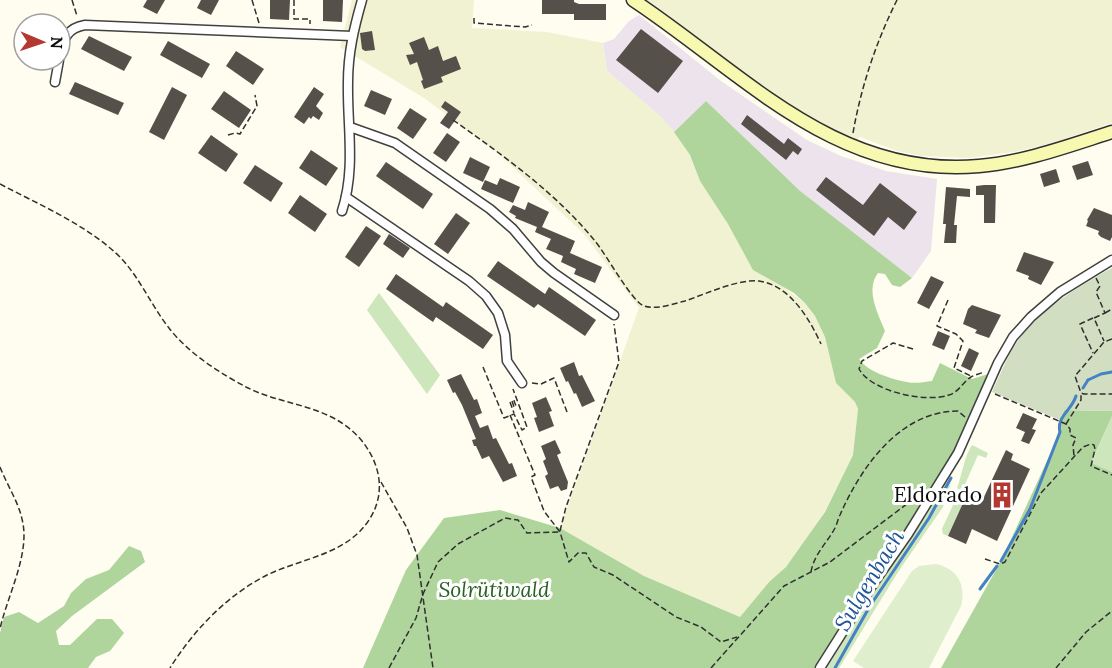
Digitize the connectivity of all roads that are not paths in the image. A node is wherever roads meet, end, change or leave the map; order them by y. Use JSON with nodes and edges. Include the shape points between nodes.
{"nodes":[{"id":1,"x":362,"y":0,"type":"edge"},
{"id":2,"x":633,"y":0,"type":"edge"},
{"id":3,"x":72,"y":29,"type":"edge"},
{"id":4,"x":352,"y":36,"type":"junction"},
{"id":5,"x":58,"y":72,"type":"edge"},
{"id":6,"x":56,"y":82,"type":"dead end"},
{"id":7,"x":350,"y":127,"type":"junction"},
{"id":8,"x":1112,"y":132,"type":"edge"},
{"id":9,"x":346,"y":197,"type":"junction"},
{"id":10,"x":342,"y":211,"type":"dead end"},
{"id":11,"x":1112,"y":260,"type":"edge"},
{"id":12,"x":614,"y":315,"type":"road end"},
{"id":13,"x":522,"y":383,"type":"road end"},
{"id":14,"x":820,"y":668,"type":"edge"}],
"edges":[{"from":1,"to":4,"type":"street"},
{"from":2,"to":8,"type":"street","via":[[808,125],[850,146],[893,159],[962,167],[1027,158]]},
{"from":3,"to":4,"type":"street","via":[[93,24]]},
{"from":4,"to":7,"type":"street"},
{"from":5,"to":6,"type":"street"},
{"from":7,"to":9,"type":"street"},
{"from":7,"to":12,"type":"street","via":[[394,143],[490,209],[541,262]]},
{"from":9,"to":10,"type":"street"},
{"from":9,"to":13,"type":"street","via":[[486,296],[500,319],[507,361]]},
{"from":11,"to":14,"type":"street","via":[[1044,304],[1013,337],[958,453]]}]}
